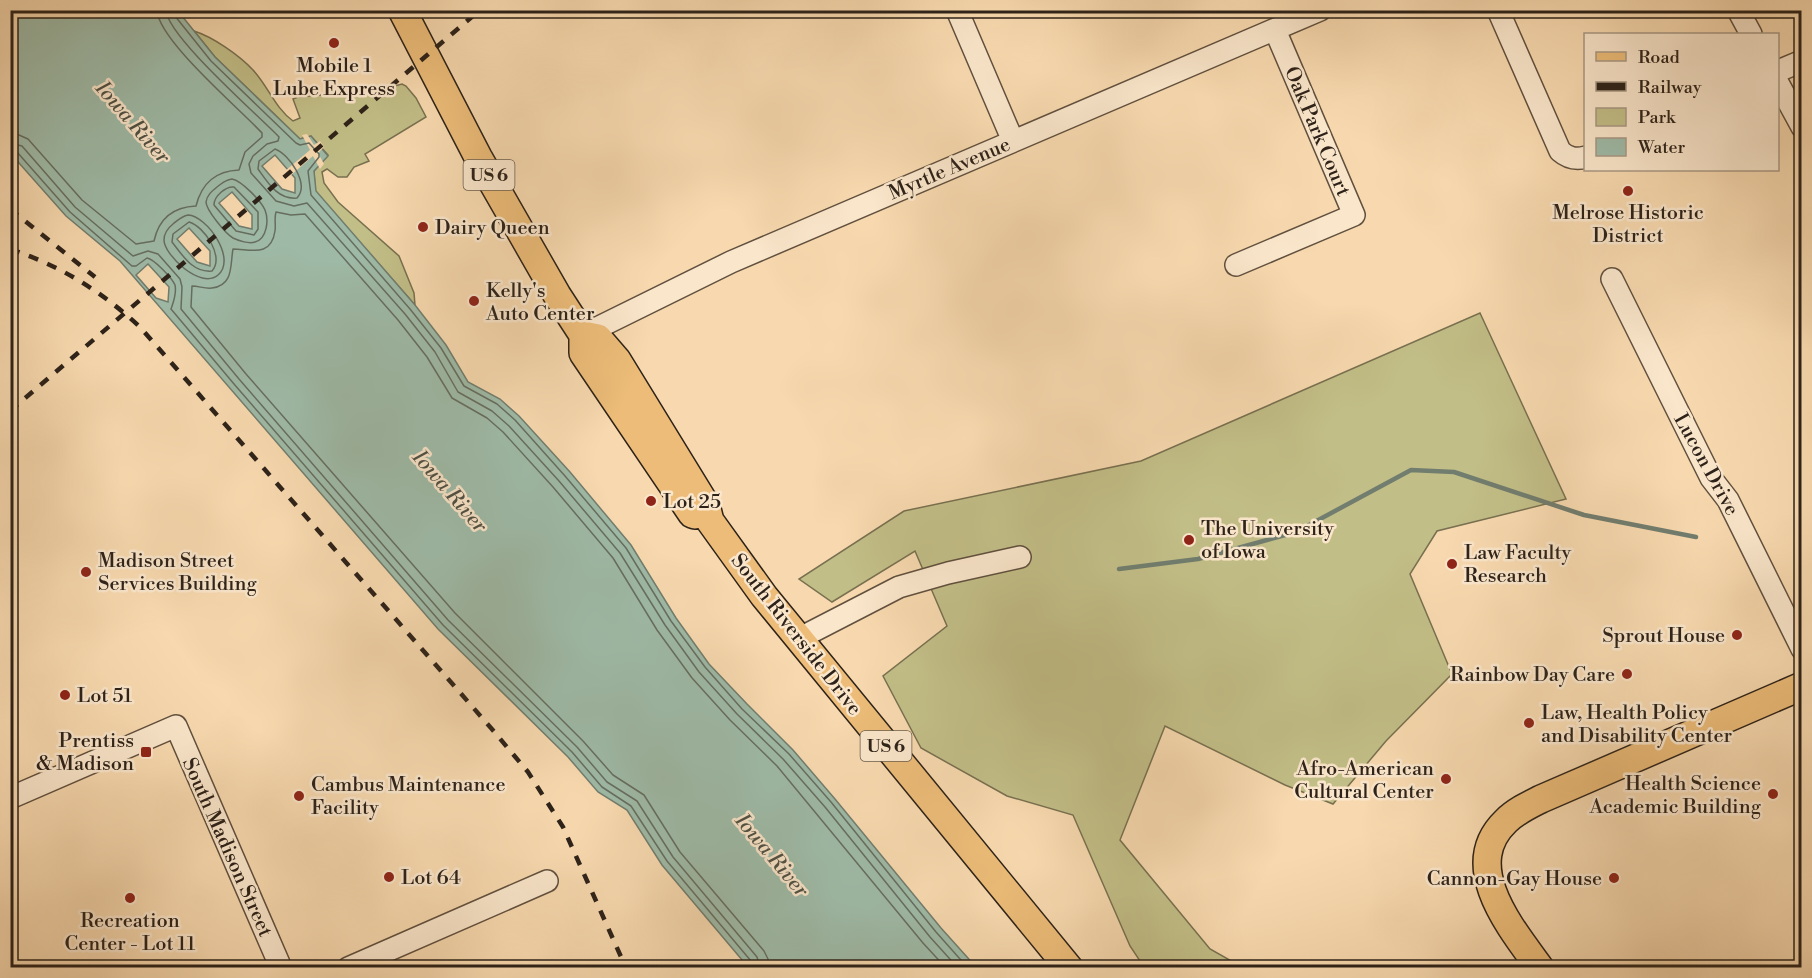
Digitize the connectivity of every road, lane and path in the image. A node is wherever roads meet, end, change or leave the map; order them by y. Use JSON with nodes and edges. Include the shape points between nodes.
{"nodes":[{"id":1,"x":402,"y":10,"type":"edge"},
{"id":2,"x":957,"y":10,"type":"edge"},
{"id":3,"x":1320,"y":10,"type":"edge"},
{"id":4,"x":1498,"y":10,"type":"edge"},
{"id":5,"x":1738,"y":10,"type":"edge"},
{"id":6,"x":1275,"y":30,"type":"junction"},
{"id":7,"x":1750,"y":33,"type":"edge"},
{"id":8,"x":1802,"y":61,"type":"edge"},
{"id":9,"x":1779,"y":71,"type":"edge"},
{"id":10,"x":1779,"y":85,"type":"edge"},
{"id":11,"x":1802,"y":127,"type":"edge"},
{"id":12,"x":1013,"y":141,"type":"junction"},
{"id":13,"x":1584,"y":157,"type":"edge"},
{"id":14,"x":1236,"y":265,"type":"dead end"},
{"id":15,"x":1612,"y":279,"type":"dead end"},
{"id":16,"x":582,"y":335,"type":"junction"},
{"id":17,"x":1020,"y":557,"type":"dead end"},
{"id":18,"x":800,"y":638,"type":"junction"},
{"id":19,"x":1802,"y":649,"type":"edge"},
{"id":20,"x":1802,"y":686,"type":"edge"},
{"id":21,"x":10,"y":798,"type":"edge"},
{"id":22,"x":547,"y":881,"type":"dead end"},
{"id":23,"x":281,"y":968,"type":"edge"},
{"id":24,"x":348,"y":968,"type":"edge"},
{"id":25,"x":1069,"y":968,"type":"edge"},
{"id":26,"x":1540,"y":968,"type":"edge"}],
"edges":[{"from":1,"to":16,"type":"main road","name":"South Riverside Drive","number":"US 6","via":[[478,157]]},
{"from":2,"to":12,"type":"street"},
{"from":3,"to":6,"type":"street","name":"Myrtle Avenue"},
{"from":4,"to":13,"type":"street","via":[[1560,150],[1576,159]]},
{"from":5,"to":7,"type":"street"},
{"from":6,"to":12,"type":"street","name":"Myrtle Avenue"},
{"from":6,"to":14,"type":"street","name":"Oak Park Court","via":[[1354,215]]},
{"from":8,"to":9,"type":"street"},
{"from":10,"to":11,"type":"street"},
{"from":12,"to":16,"type":"street","name":"Myrtle Avenue","via":[[731,262]]},
{"from":15,"to":19,"type":"street","name":"Lucon Drive"},
{"from":16,"to":18,"type":"main road","name":"South Riverside Drive","number":"US 6","via":[[598,338],[617,360],[706,505],[710,521]]},
{"from":17,"to":18,"type":"street","via":[[899,587]]},
{"from":18,"to":25,"type":"main road","name":"South Riverside Drive","number":"US 6"},
{"from":20,"to":26,"type":"main road","via":[[1541,799],[1504,823],[1491,842],[1487,863],[1490,889]]},
{"from":21,"to":23,"type":"street","name":"South Madison Street","via":[[176,726]]},
{"from":22,"to":24,"type":"street"}]}
